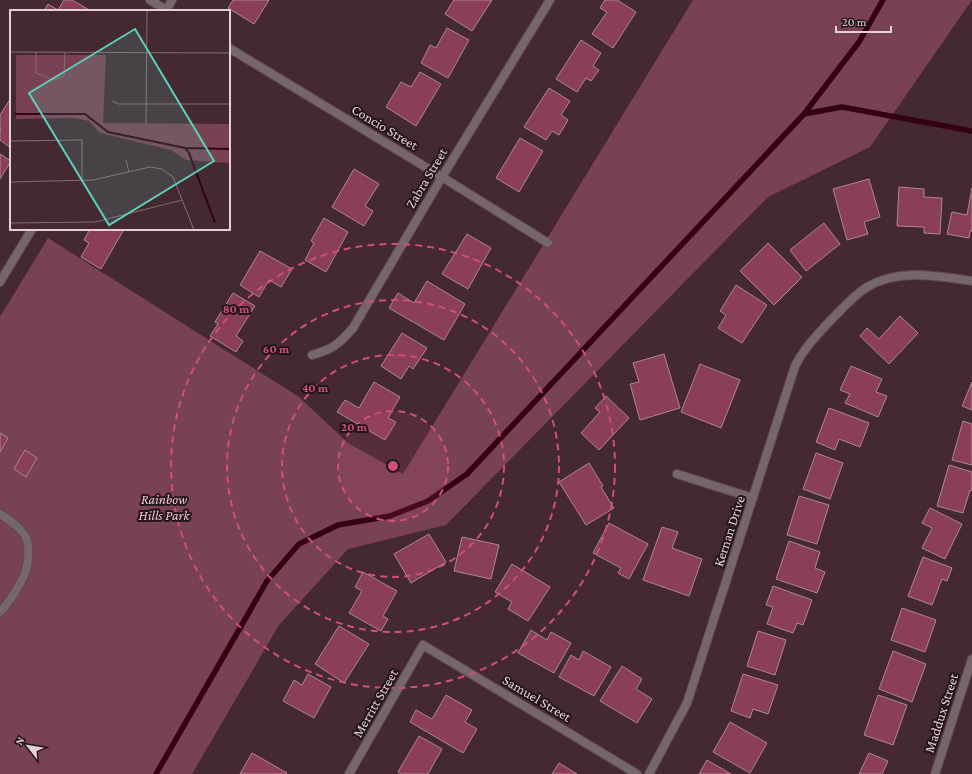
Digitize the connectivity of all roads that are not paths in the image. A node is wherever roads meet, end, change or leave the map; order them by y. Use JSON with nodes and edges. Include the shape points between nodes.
{"nodes":[{"id":1,"x":150,"y":0,"type":"edge"},
{"id":2,"x":172,"y":0,"type":"edge"},
{"id":3,"x":550,"y":0,"type":"edge"},
{"id":4,"x":165,"y":10,"type":"edge"},
{"id":5,"x":167,"y":10,"type":"edge"},
{"id":6,"x":230,"y":49,"type":"edge"},
{"id":7,"x":442,"y":177,"type":"junction"},
{"id":8,"x":31,"y":230,"type":"edge"},
{"id":9,"x":548,"y":244,"type":"dead end"},
{"id":10,"x":972,"y":281,"type":"edge"},
{"id":11,"x":0,"y":282,"type":"edge"},
{"id":12,"x":312,"y":355,"type":"dead end"},
{"id":13,"x":677,"y":474,"type":"dead end"},
{"id":14,"x":753,"y":498,"type":"junction"},
{"id":15,"x":0,"y":514,"type":"edge"},
{"id":16,"x":0,"y":612,"type":"edge"},
{"id":17,"x":423,"y":645,"type":"joint"},
{"id":18,"x":972,"y":659,"type":"edge"},
{"id":19,"x":349,"y":774,"type":"edge"},
{"id":20,"x":637,"y":774,"type":"edge"},
{"id":21,"x":649,"y":774,"type":"edge"},
{"id":22,"x":935,"y":774,"type":"edge"}],
"edges":[{"from":1,"to":4,"type":"street"},
{"from":2,"to":5,"type":"street"},
{"from":3,"to":7,"type":"street","name":"Zabra Street"},
{"from":6,"to":7,"type":"street","name":"Concio Street"},
{"from":7,"to":9,"type":"street","name":"Concio Street"},
{"from":7,"to":12,"type":"street","name":"Zabra Street","via":[[353,328],[330,350]]},
{"from":8,"to":11,"type":"street"},
{"from":10,"to":14,"type":"street","name":"Kernan Drive","via":[[926,275],[901,276],[868,287],[845,305],[799,357]]},
{"from":13,"to":14,"type":"street"},
{"from":14,"to":21,"type":"street","name":"Kernan Drive","via":[[687,703]]},
{"from":15,"to":16,"type":"street","via":[[25,534],[29,549],[26,570],[8,604]]},
{"from":17,"to":19,"type":"street","name":"Merritt Street"},
{"from":17,"to":20,"type":"street","name":"Samuel Street"},
{"from":18,"to":22,"type":"street","name":"Maddux Street"}]}
